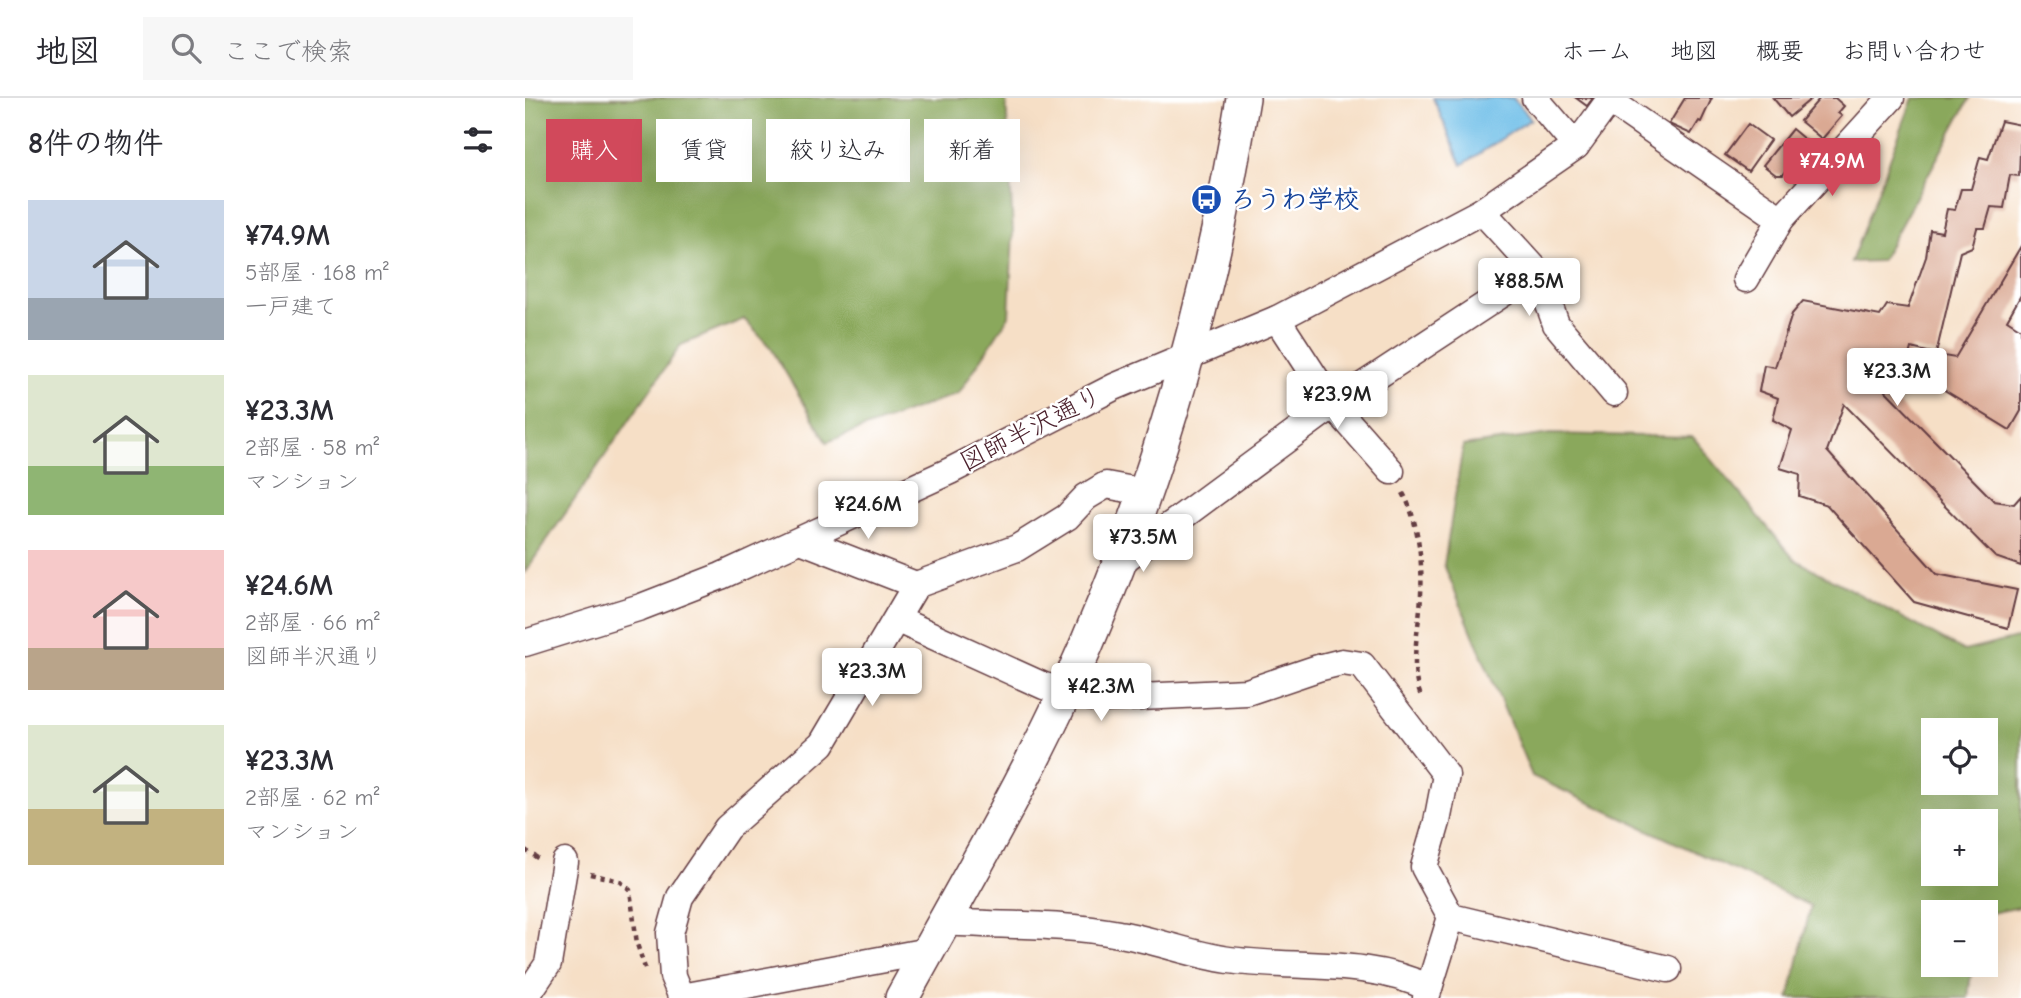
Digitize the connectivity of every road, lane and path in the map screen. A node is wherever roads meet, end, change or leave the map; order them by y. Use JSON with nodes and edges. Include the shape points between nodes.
{"nodes":[{"id":1,"x":1243,"y":98,"type":"edge"},
{"id":2,"x":1535,"y":98,"type":"edge"},
{"id":3,"x":1891,"y":98,"type":"edge"},
{"id":4,"x":1610,"y":99,"type":"edge"},
{"id":5,"x":1576,"y":146,"type":"junction"},
{"id":6,"x":1482,"y":211,"type":"junction"},
{"id":7,"x":1781,"y":219,"type":"junction"},
{"id":8,"x":1537,"y":271,"type":"junction"},
{"id":9,"x":1746,"y":279,"type":"dead end"},
{"id":10,"x":1277,"y":319,"type":"junction"},
{"id":11,"x":1187,"y":357,"type":"junction"},
{"id":12,"x":1614,"y":393,"type":"dead end"},
{"id":13,"x":1333,"y":405,"type":"junction"},
{"id":14,"x":1391,"y":471,"type":"joint"},
{"id":15,"x":1144,"y":492,"type":"junction"},
{"id":16,"x":803,"y":541,"type":"junction"},
{"id":17,"x":1118,"y":564,"type":"junction"},
{"id":18,"x":916,"y":585,"type":"junction"},
{"id":19,"x":898,"y":620,"type":"junction"},
{"id":20,"x":525,"y":643,"type":"edge"},
{"id":21,"x":1065,"y":694,"type":"junction"},
{"id":22,"x":1426,"y":706,"type":"dead end"},
{"id":23,"x":564,"y":867,"type":"joint"},
{"id":24,"x":1451,"y":917,"type":"junction"},
{"id":25,"x":943,"y":922,"type":"junction"},
{"id":26,"x":927,"y":951,"type":"junction"},
{"id":27,"x":1668,"y":970,"type":"dead end"},
{"id":28,"x":1427,"y":993,"type":"edge"},
{"id":29,"x":525,"y":998,"type":"edge"},
{"id":30,"x":682,"y":998,"type":"edge"},
{"id":31,"x":902,"y":998,"type":"edge"}],
"edges":[{"from":1,"to":11,"type":"main road","via":[[1228,192]]},
{"from":2,"to":5,"type":"street"},
{"from":3,"to":7,"type":"street"},
{"from":4,"to":5,"type":"street","name":"図師半沢通り"},
{"from":4,"to":7,"type":"street"},
{"from":5,"to":6,"type":"street","name":"図師半沢通り"},
{"from":6,"to":8,"type":"street"},
{"from":6,"to":10,"type":"street","name":"図師半沢通り"},
{"from":7,"to":9,"type":"street"},
{"from":8,"to":12,"type":"street","via":[[1556,324]]},
{"from":8,"to":13,"type":"street"},
{"from":10,"to":11,"type":"street","name":"図師半沢通り"},
{"from":10,"to":13,"type":"street"},
{"from":11,"to":15,"type":"main road"},
{"from":11,"to":16,"type":"street","name":"図師半沢通り","via":[[1114,387]]},
{"from":13,"to":14,"type":"street"},
{"from":13,"to":17,"type":"street"},
{"from":14,"to":22,"type":"path","via":[[1413,511],[1422,590],[1415,681]]},
{"from":15,"to":17,"type":"main road"},
{"from":15,"to":18,"type":"street","via":[[1106,485],[1067,517],[1017,548]]},
{"from":16,"to":18,"type":"street"},
{"from":16,"to":20,"type":"street","name":"図師半沢通り","via":[[641,607]]},
{"from":17,"to":21,"type":"main road"},
{"from":18,"to":19,"type":"street"},
{"from":19,"to":21,"type":"street"},
{"from":19,"to":30,"type":"street","via":[[822,744],[727,828],[680,897],[670,933],[673,976]]},
{"from":21,"to":24,"type":"street","via":[[1097,699],[1247,692],[1342,662],[1362,665],[1446,775],[1424,867]]},
{"from":21,"to":25,"type":"main road"},
{"from":23,"to":29,"type":"street","via":[[548,964]]},
{"from":23,"to":30,"type":"path","via":[[620,881],[631,890],[643,966],[655,986],[671,997]]},
{"from":24,"to":27,"type":"street"},
{"from":24,"to":28,"type":"street"},
{"from":25,"to":26,"type":"main road"},
{"from":25,"to":28,"type":"street","via":[[1095,930],[1227,960],[1364,970],[1412,980]]},
{"from":26,"to":30,"type":"street"},
{"from":26,"to":31,"type":"main road"}]}
